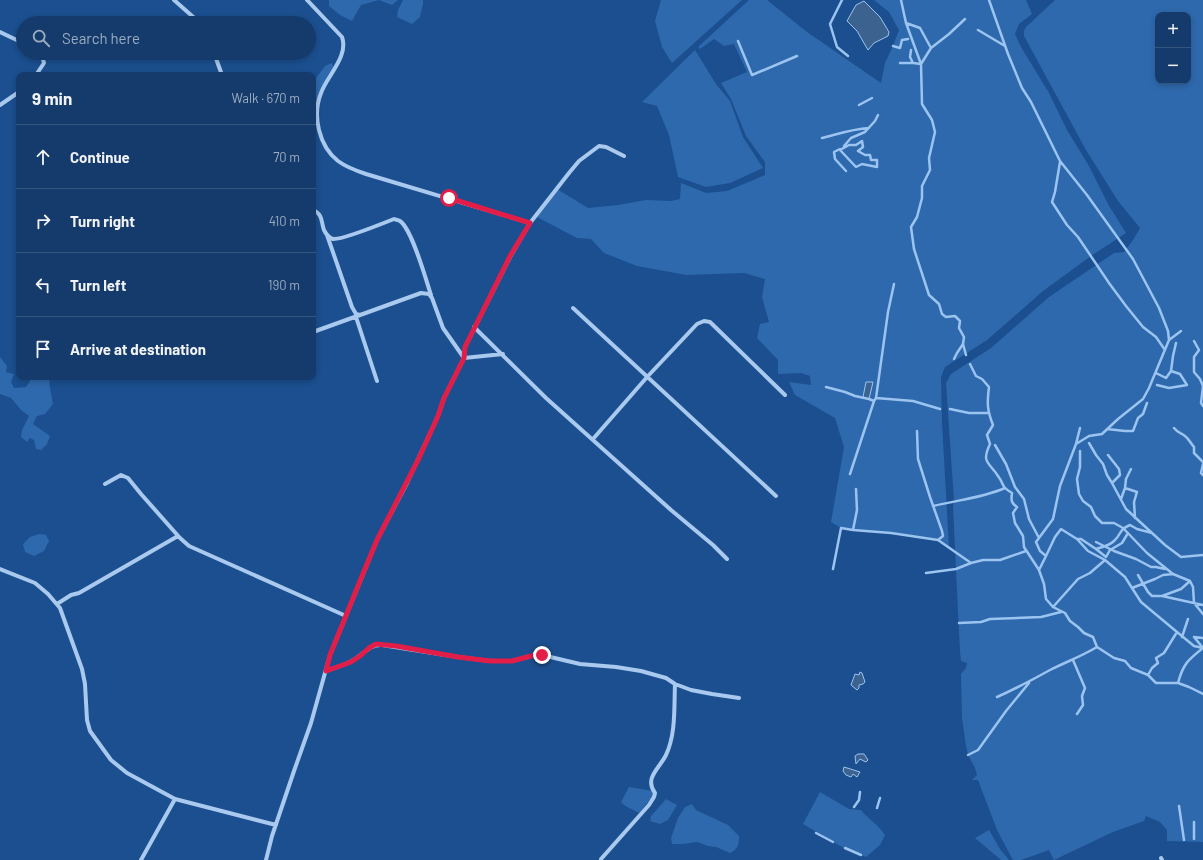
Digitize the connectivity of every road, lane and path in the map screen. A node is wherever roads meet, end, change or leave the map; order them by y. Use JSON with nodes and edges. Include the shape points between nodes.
{"nodes":[{"id":1,"x":174,"y":0,"type":"edge"},
{"id":2,"x":307,"y":0,"type":"edge"},
{"id":3,"x":192,"y":16,"type":"edge"},
{"id":4,"x":0,"y":32,"type":"edge"},
{"id":5,"x":16,"y":40,"type":"edge"},
{"id":6,"x":43,"y":60,"type":"edge"},
{"id":7,"x":217,"y":60,"type":"edge"},
{"id":8,"x":38,"y":72,"type":"edge"},
{"id":9,"x":221,"y":72,"type":"edge"},
{"id":10,"x":16,"y":94,"type":"edge"},
{"id":11,"x":0,"y":105,"type":"edge"},
{"id":12,"x":624,"y":156,"type":"dead end"},
{"id":13,"x":316,"y":212,"type":"edge"},
{"id":14,"x":530,"y":223,"type":"junction"},
{"id":15,"x":326,"y":233,"type":"junction"},
{"id":16,"x":432,"y":298,"type":"junction"},
{"id":17,"x":574,"y":308,"type":"dead end"},
{"id":18,"x":360,"y":315,"type":"junction"},
{"id":19,"x":356,"y":316,"type":"junction"},
{"id":20,"x":474,"y":327,"type":"junction"},
{"id":21,"x":316,"y":331,"type":"edge"},
{"id":22,"x":503,"y":354,"type":"junction"},
{"id":23,"x":464,"y":358,"type":"junction"},
{"id":24,"x":648,"y":376,"type":"junction"},
{"id":25,"x":377,"y":381,"type":"dead end"},
{"id":26,"x":785,"y":395,"type":"dead end"},
{"id":27,"x":593,"y":439,"type":"junction"},
{"id":28,"x":105,"y":484,"type":"dead end"},
{"id":29,"x":776,"y":496,"type":"dead end"},
{"id":30,"x":178,"y":536,"type":"junction"},
{"id":31,"x":727,"y":559,"type":"dead end"},
{"id":32,"x":0,"y":569,"type":"edge"},
{"id":33,"x":57,"y":604,"type":"junction"},
{"id":34,"x":346,"y":616,"type":"junction"},
{"id":35,"x":326,"y":671,"type":"junction"},
{"id":36,"x":675,"y":684,"type":"junction"},
{"id":37,"x":738,"y":698,"type":"dead end"},
{"id":38,"x":175,"y":799,"type":"junction"},
{"id":39,"x":276,"y":825,"type":"junction"},
{"id":40,"x":601,"y":859,"type":"dead end"},
{"id":41,"x":141,"y":860,"type":"edge"},
{"id":42,"x":266,"y":860,"type":"edge"}],
"edges":[{"from":1,"to":3,"type":"street"},
{"from":2,"to":14,"type":"street","via":[[342,37],[344,43],[338,61],[320,94],[317,113],[323,143],[338,161],[356,171]]},
{"from":4,"to":5,"type":"street"},
{"from":6,"to":8,"type":"street"},
{"from":7,"to":9,"type":"street"},
{"from":10,"to":11,"type":"street"},
{"from":12,"to":14,"type":"street","via":[[601,146],[596,148],[568,173]]},
{"from":13,"to":15,"type":"street","via":[[321,217]]},
{"from":14,"to":20,"type":"street"},
{"from":15,"to":16,"type":"street","via":[[329,238],[334,239],[394,219],[400,221],[411,237]]},
{"from":15,"to":18,"type":"street","via":[[352,306],[356,314]]},
{"from":16,"to":18,"type":"street","via":[[429,294],[421,293]]},
{"from":16,"to":23,"type":"street","via":[[443,328]]},
{"from":17,"to":24,"type":"street"},
{"from":18,"to":19,"type":"street"},
{"from":19,"to":21,"type":"street"},
{"from":19,"to":25,"type":"street"},
{"from":20,"to":22,"type":"street"},
{"from":20,"to":23,"type":"street","via":[[465,347]]},
{"from":22,"to":23,"type":"street"},
{"from":22,"to":27,"type":"street","via":[[546,398]]},
{"from":23,"to":34,"type":"street","via":[[410,477],[377,540]]},
{"from":24,"to":26,"type":"street","via":[[697,324],[707,321]]},
{"from":24,"to":27,"type":"street"},
{"from":24,"to":29,"type":"street"},
{"from":27,"to":31,"type":"street"},
{"from":28,"to":30,"type":"street","via":[[121,475],[128,478]]},
{"from":30,"to":33,"type":"street"},
{"from":30,"to":34,"type":"street","via":[[189,546]]},
{"from":32,"to":33,"type":"street","via":[[35,583]]},
{"from":33,"to":38,"type":"street","via":[[82,669],[86,690],[86,720],[90,731],[111,760],[127,773]]},
{"from":34,"to":35,"type":"street"},
{"from":35,"to":36,"type":"street","via":[[351,662],[376,644],[490,661],[512,661],[542,655],[580,664],[641,671],[666,678]]},
{"from":35,"to":39,"type":"street"},
{"from":36,"to":37,"type":"street","via":[[698,692]]},
{"from":36,"to":40,"type":"street","via":[[672,733],[666,754],[650,782],[654,797]]},
{"from":38,"to":39,"type":"street"},
{"from":38,"to":41,"type":"street"},
{"from":39,"to":42,"type":"street"}]}
